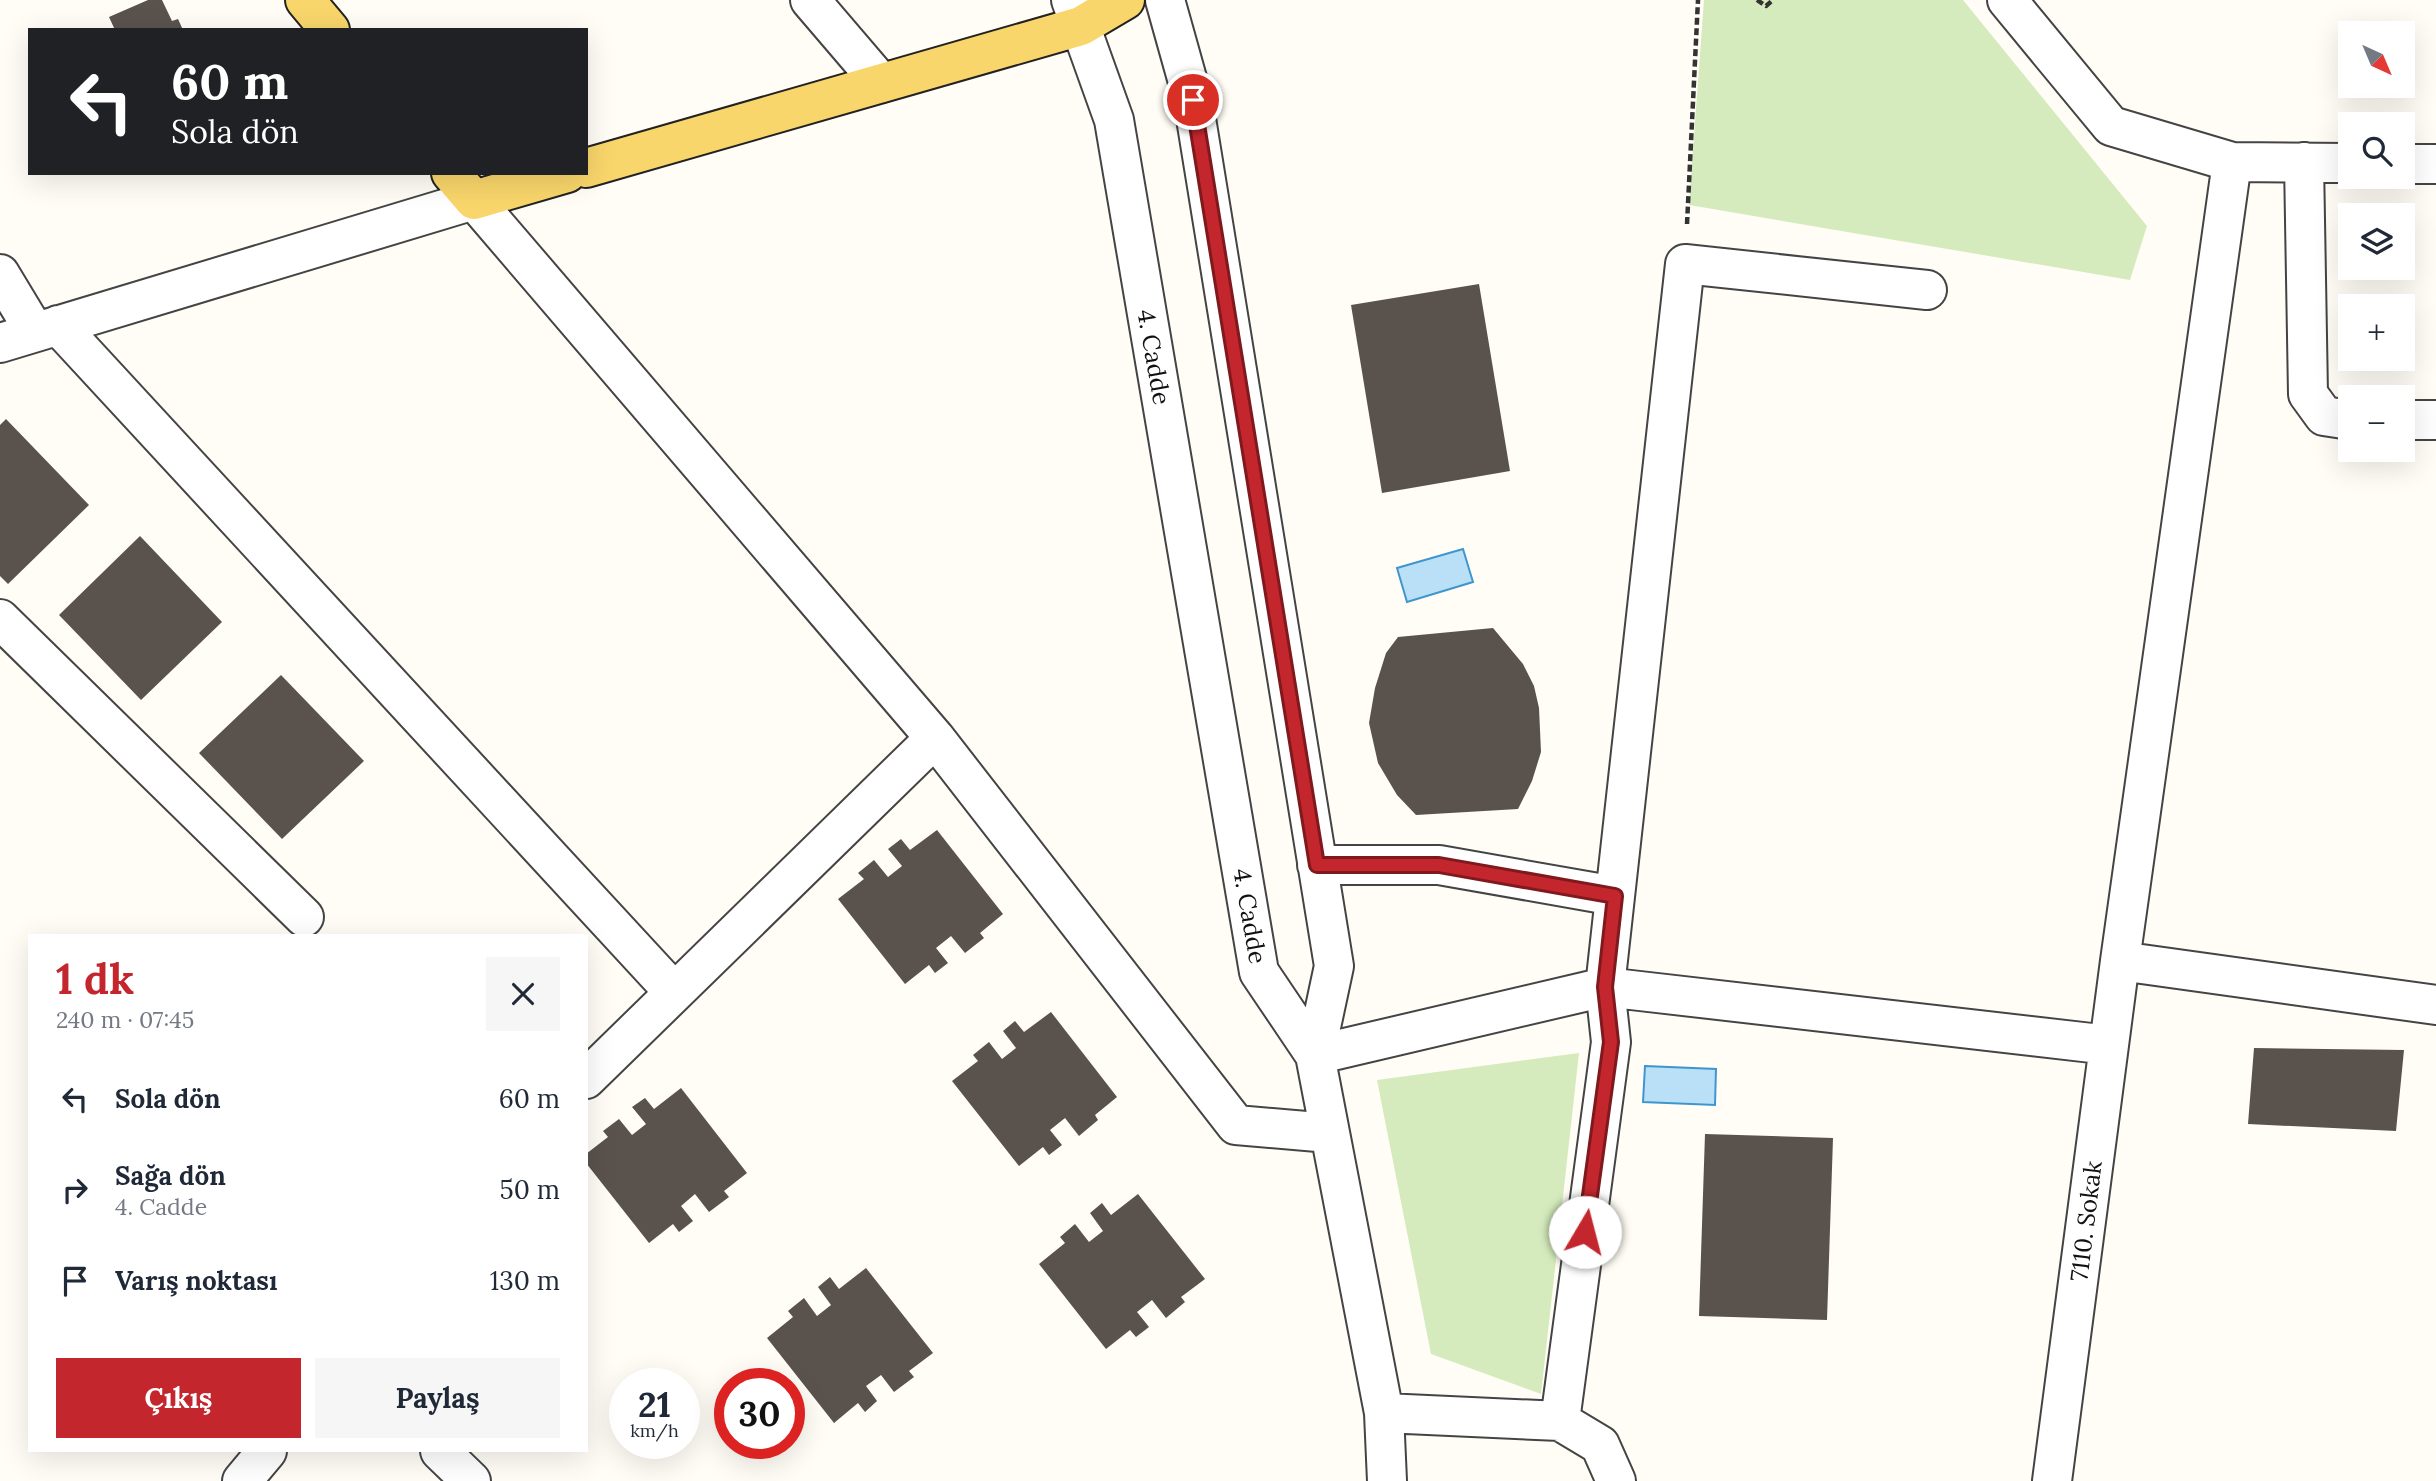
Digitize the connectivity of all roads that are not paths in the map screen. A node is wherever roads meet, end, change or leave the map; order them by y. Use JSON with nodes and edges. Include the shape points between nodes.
{"nodes":[{"id":1,"x":304,"y":0,"type":"edge"},
{"id":2,"x":810,"y":0,"type":"edge"},
{"id":3,"x":1125,"y":0,"type":"edge"},
{"id":4,"x":1165,"y":0,"type":"edge"},
{"id":5,"x":2007,"y":0,"type":"edge"},
{"id":6,"x":1085,"y":9,"type":"edge"},
{"id":7,"x":328,"y":28,"type":"edge"},
{"id":8,"x":881,"y":83,"type":"junction"},
{"id":9,"x":2232,"y":162,"type":"junction"},
{"id":10,"x":2304,"y":162,"type":"junction"},
{"id":11,"x":2338,"y":163,"type":"edge"},
{"id":12,"x":2415,"y":164,"type":"edge"},
{"id":13,"x":2436,"y":164,"type":"edge"},
{"id":14,"x":588,"y":167,"type":"edge"},
{"id":15,"x":552,"y":175,"type":"edge"},
{"id":16,"x":463,"y":187,"type":"edge"},
{"id":17,"x":0,"y":275,"type":"edge"},
{"id":18,"x":1927,"y":290,"type":"dead end"},
{"id":19,"x":31,"y":333,"type":"edge"},
{"id":20,"x":2338,"y":418,"type":"edge"},
{"id":21,"x":2415,"y":420,"type":"edge"},
{"id":22,"x":2436,"y":420,"type":"edge"},
{"id":23,"x":0,"y":619,"type":"edge"},
{"id":24,"x":935,"y":738,"type":"junction"},
{"id":25,"x":1317,"y":865,"type":"junction"},
{"id":26,"x":1615,"y":896,"type":"junction"},
{"id":27,"x":304,"y":917,"type":"dead end"},
{"id":28,"x":2120,"y":961,"type":"junction"},
{"id":29,"x":1605,"y":987,"type":"junction"},
{"id":30,"x":674,"y":992,"type":"junction"},
{"id":31,"x":2436,"y":1005,"type":"edge"},
{"id":32,"x":2109,"y":1045,"type":"junction"},
{"id":33,"x":1315,"y":1055,"type":"junction"},
{"id":34,"x":588,"y":1077,"type":"edge"},
{"id":35,"x":1329,"y":1133,"type":"junction"},
{"id":36,"x":1384,"y":1413,"type":"junction"},
{"id":37,"x":1560,"y":1421,"type":"junction"},
{"id":38,"x":266,"y":1452,"type":"edge"},
{"id":39,"x":441,"y":1452,"type":"edge"},
{"id":40,"x":242,"y":1481,"type":"edge"},
{"id":41,"x":471,"y":1481,"type":"edge"},
{"id":42,"x":1387,"y":1481,"type":"edge"},
{"id":43,"x":1616,"y":1481,"type":"edge"},
{"id":44,"x":2052,"y":1481,"type":"edge"}],
"edges":[{"from":1,"to":7,"type":"main road"},
{"from":2,"to":8,"type":"street"},
{"from":3,"to":6,"type":"main road"},
{"from":4,"to":25,"type":"street","via":[[1193,100]]},
{"from":5,"to":9,"type":"street","via":[[2111,126]]},
{"from":6,"to":8,"type":"main road"},
{"from":6,"to":33,"type":"street","name":"4. Cadde","via":[[1114,120],[1259,972]]},
{"from":8,"to":14,"type":"main road"},
{"from":9,"to":10,"type":"street"},
{"from":9,"to":28,"type":"street","name":"7110. Sokak"},
{"from":10,"to":11,"type":"street"},
{"from":10,"to":20,"type":"street","via":[[2308,394],[2324,416]]},
{"from":12,"to":13,"type":"street"},
{"from":15,"to":16,"type":"main road"},
{"from":16,"to":19,"type":"street"},
{"from":16,"to":24,"type":"street"},
{"from":17,"to":19,"type":"street"},
{"from":18,"to":26,"type":"street","via":[[1685,264]]},
{"from":19,"to":30,"type":"street"},
{"from":21,"to":22,"type":"street"},
{"from":23,"to":27,"type":"street"},
{"from":24,"to":30,"type":"street"},
{"from":24,"to":35,"type":"street","via":[[1237,1125]]},
{"from":25,"to":26,"type":"street","via":[[1439,865]]},
{"from":25,"to":33,"type":"street","via":[[1334,966]]},
{"from":26,"to":29,"type":"street"},
{"from":28,"to":31,"type":"street"},
{"from":28,"to":32,"type":"street","name":"7110. Sokak"},
{"from":29,"to":32,"type":"street"},
{"from":29,"to":33,"type":"street"},
{"from":29,"to":37,"type":"street","via":[[1611,1042]]},
{"from":30,"to":34,"type":"street"},
{"from":32,"to":44,"type":"street","name":"7110. Sokak"},
{"from":33,"to":35,"type":"street"},
{"from":35,"to":36,"type":"street"},
{"from":36,"to":37,"type":"street"},
{"from":36,"to":42,"type":"street"},
{"from":37,"to":43,"type":"street","via":[[1600,1444]]},
{"from":38,"to":40,"type":"street"},
{"from":39,"to":41,"type":"street"}]}
